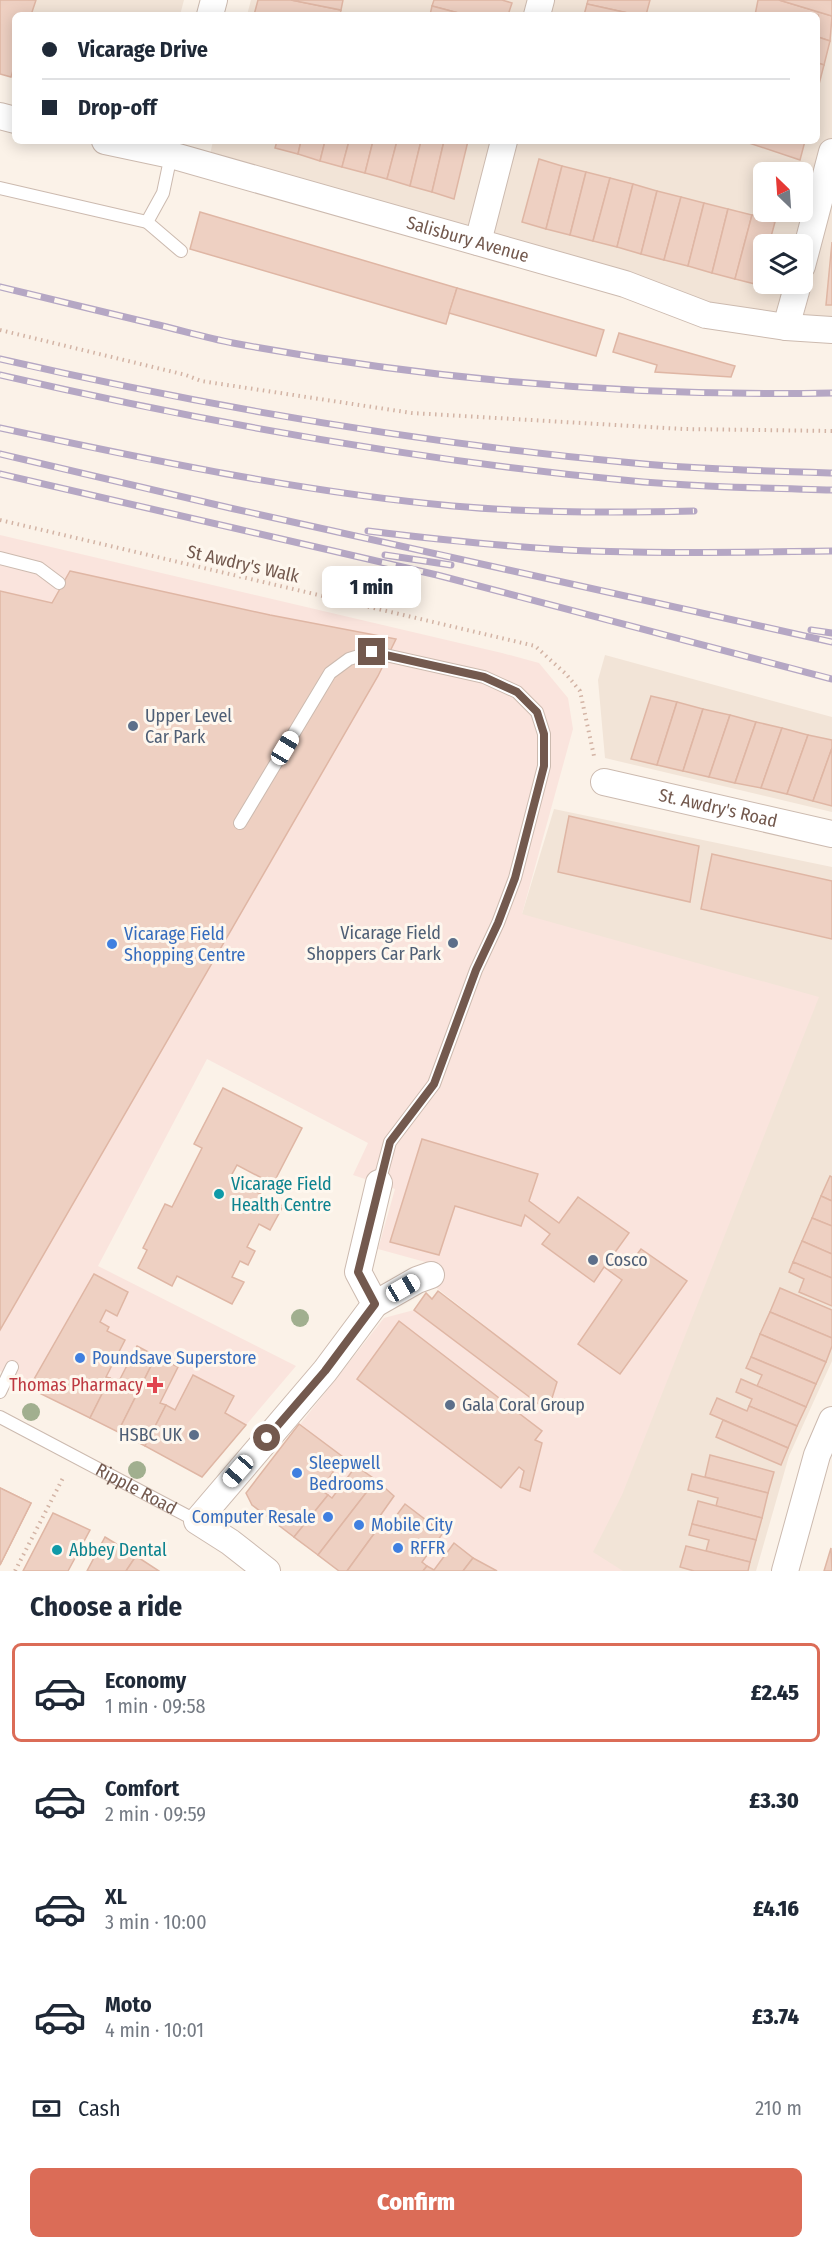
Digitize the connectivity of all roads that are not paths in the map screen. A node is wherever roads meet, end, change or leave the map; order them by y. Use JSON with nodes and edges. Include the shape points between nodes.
{"nodes":[{"id":1,"x":134,"y":144,"type":"edge"},
{"id":2,"x":503,"y":144,"type":"edge"},
{"id":3,"x":173,"y":148,"type":"edge"},
{"id":4,"x":832,"y":152,"type":"edge"},
{"id":5,"x":0,"y":188,"type":"edge"},
{"id":6,"x":147,"y":222,"type":"junction"},
{"id":7,"x":810,"y":234,"type":"edge"},
{"id":8,"x":478,"y":242,"type":"junction"},
{"id":9,"x":181,"y":251,"type":"dead end"},
{"id":10,"x":795,"y":294,"type":"edge"},
{"id":11,"x":786,"y":327,"type":"junction"},
{"id":12,"x":832,"y":330,"type":"edge"},
{"id":13,"x":0,"y":558,"type":"edge"},
{"id":14,"x":59,"y":583,"type":"dead end"},
{"id":15,"x":604,"y":782,"type":"dead end"},
{"id":16,"x":240,"y":823,"type":"dead end"},
{"id":17,"x":832,"y":834,"type":"edge"},
{"id":18,"x":379,"y":1183,"type":"joint"},
{"id":19,"x":432,"y":1275,"type":"dead end"},
{"id":20,"x":375,"y":1304,"type":"junction"},
{"id":21,"x":12,"y":1367,"type":"dead end"},
{"id":22,"x":0,"y":1392,"type":"edge"},
{"id":23,"x":0,"y":1417,"type":"edge"},
{"id":24,"x":832,"y":1420,"type":"edge"},
{"id":25,"x":197,"y":1521,"type":"junction"},
{"id":26,"x":267,"y":1571,"type":"edge"},
{"id":27,"x":785,"y":1571,"type":"edge"}],
"edges":[{"from":1,"to":3,"type":"street","name":"Salisbury Avenue"},
{"from":2,"to":8,"type":"street"},
{"from":3,"to":6,"type":"lane","via":[[163,192]]},
{"from":3,"to":8,"type":"street","name":"Salisbury Avenue"},
{"from":4,"to":7,"type":"street"},
{"from":5,"to":6,"type":"lane"},
{"from":6,"to":9,"type":"lane"},
{"from":8,"to":11,"type":"street","name":"Salisbury Avenue","via":[[625,284],[706,315]]},
{"from":10,"to":11,"type":"street"},
{"from":11,"to":12,"type":"street","name":"Salisbury Avenue"},
{"from":13,"to":14,"type":"lane","via":[[39,568]]},
{"from":15,"to":17,"type":"street","name":"St. Awdry's Road"},
{"from":16,"to":18,"type":"lane","via":[[330,673],[349,659],[372,652],[484,677],[517,692],[537,712],[544,734],[544,766],[515,878],[434,1084],[390,1142]]},
{"from":18,"to":20,"type":"street","via":[[358,1272]]},
{"from":19,"to":20,"type":"street"},
{"from":20,"to":25,"type":"street","via":[[325,1371]]},
{"from":21,"to":22,"type":"lane"},
{"from":23,"to":25,"type":"lane","name":"Ripple Road"},
{"from":24,"to":27,"type":"street","via":[[817,1455]]},
{"from":25,"to":26,"type":"street","name":"Ripple Road"}]}
